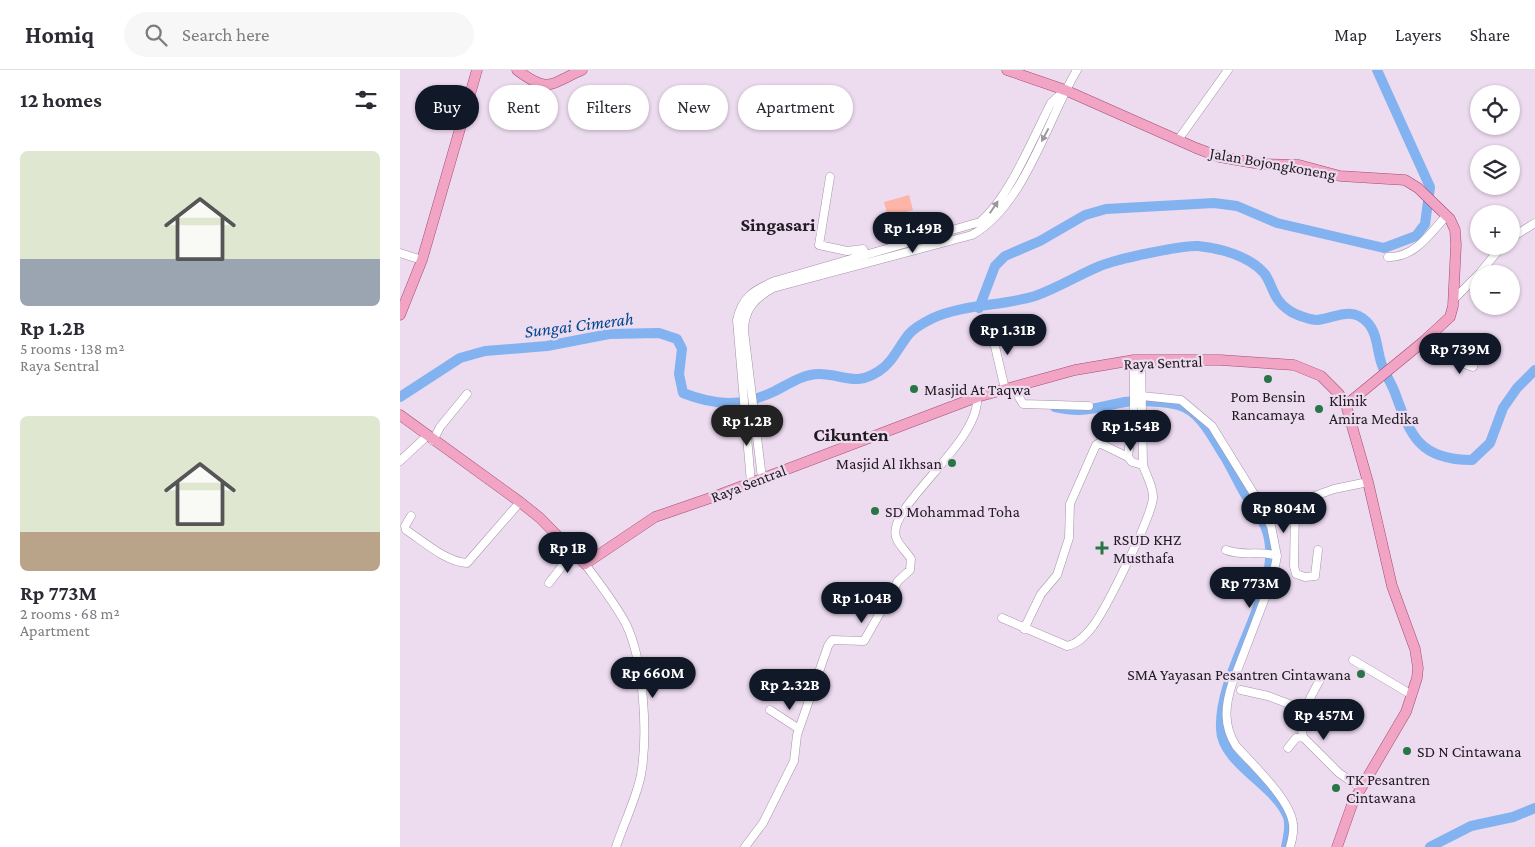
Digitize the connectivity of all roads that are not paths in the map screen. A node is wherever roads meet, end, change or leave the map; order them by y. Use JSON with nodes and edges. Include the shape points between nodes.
{"nodes":[{"id":1,"x":477,"y":70,"type":"edge"},
{"id":2,"x":518,"y":70,"type":"edge"},
{"id":3,"x":582,"y":70,"type":"edge"},
{"id":4,"x":1007,"y":70,"type":"edge"},
{"id":5,"x":1077,"y":70,"type":"edge"},
{"id":6,"x":1228,"y":70,"type":"edge"},
{"id":7,"x":1065,"y":90,"type":"junction"},
{"id":8,"x":1178,"y":140,"type":"junction"},
{"id":9,"x":1029,"y":156,"type":"junction"},
{"id":10,"x":830,"y":177,"type":"dead end"},
{"id":11,"x":1443,"y":214,"type":"junction"},
{"id":12,"x":1535,"y":223,"type":"edge"},
{"id":13,"x":1520,"y":232,"type":"edge"},
{"id":14,"x":891,"y":248,"type":"junction"},
{"id":15,"x":400,"y":253,"type":"edge"},
{"id":16,"x":866,"y":255,"type":"junction"},
{"id":17,"x":1495,"y":255,"type":"edge"},
{"id":18,"x":893,"y":257,"type":"junction"},
{"id":19,"x":1388,"y":257,"type":"dead end"},
{"id":20,"x":422,"y":260,"type":"junction"},
{"id":21,"x":1486,"y":265,"type":"edge"},
{"id":22,"x":804,"y":276,"type":"junction"},
{"id":23,"x":1470,"y":283,"type":"edge"},
{"id":24,"x":1454,"y":299,"type":"junction"},
{"id":25,"x":400,"y":315,"type":"edge"},
{"id":26,"x":1002,"y":321,"type":"dead end"},
{"id":27,"x":1424,"y":341,"type":"junction"},
{"id":28,"x":1479,"y":347,"type":"dead end"},
{"id":29,"x":1137,"y":360,"type":"junction"},
{"id":30,"x":1009,"y":388,"type":"junction"},
{"id":31,"x":466,"y":394,"type":"dead end"},
{"id":32,"x":747,"y":397,"type":"junction"},
{"id":33,"x":977,"y":397,"type":"junction"},
{"id":34,"x":1139,"y":400,"type":"junction"},
{"id":35,"x":1346,"y":405,"type":"junction"},
{"id":36,"x":1089,"y":406,"type":"dead end"},
{"id":37,"x":400,"y":414,"type":"edge"},
{"id":38,"x":430,"y":438,"type":"junction"},
{"id":39,"x":1132,"y":438,"type":"junction"},
{"id":40,"x":1143,"y":439,"type":"junction"},
{"id":41,"x":1128,"y":457,"type":"junction"},
{"id":42,"x":400,"y":460,"type":"edge"},
{"id":43,"x":1143,"y":465,"type":"junction"},
{"id":44,"x":762,"y":478,"type":"junction"},
{"id":45,"x":751,"y":482,"type":"junction"},
{"id":46,"x":1368,"y":482,"type":"junction"},
{"id":47,"x":520,"y":502,"type":"junction"},
{"id":48,"x":411,"y":516,"type":"dead end"},
{"id":49,"x":1226,"y":550,"type":"dead end"},
{"id":50,"x":1318,"y":550,"type":"dead end"},
{"id":51,"x":573,"y":552,"type":"junction"},
{"id":52,"x":1271,"y":554,"type":"junction"},
{"id":53,"x":585,"y":564,"type":"junction"},
{"id":54,"x":548,"y":583,"type":"dead end"},
{"id":55,"x":1002,"y":618,"type":"dead end"},
{"id":56,"x":1024,"y":629,"type":"junction"},
{"id":57,"x":1353,"y":660,"type":"dead end"},
{"id":58,"x":1320,"y":680,"type":"dead end"},
{"id":59,"x":1241,"y":690,"type":"dead end"},
{"id":60,"x":1412,"y":695,"type":"junction"},
{"id":61,"x":770,"y":710,"type":"dead end"},
{"id":62,"x":1305,"y":710,"type":"junction"},
{"id":63,"x":799,"y":729,"type":"junction"},
{"id":64,"x":1302,"y":737,"type":"junction"},
{"id":65,"x":1288,"y":748,"type":"dead end"},
{"id":66,"x":1361,"y":788,"type":"junction"},
{"id":67,"x":616,"y":847,"type":"edge"},
{"id":68,"x":745,"y":847,"type":"edge"},
{"id":69,"x":1290,"y":847,"type":"edge"},
{"id":70,"x":1337,"y":847,"type":"edge"}],
"edges":[{"from":1,"to":20,"type":"main road"},
{"from":2,"to":3,"type":"main road","via":[[539,84],[549,86]]},
{"from":4,"to":7,"type":"main road","name":"Jalan Bojongkoneng"},
{"from":5,"to":7,"type":"street"},
{"from":6,"to":8,"type":"street"},
{"from":7,"to":8,"type":"main road","name":"Jalan Bojongkoneng"},
{"from":7,"to":9,"type":"street","via":[[1059,108]]},
{"from":8,"to":11,"type":"main road","name":"Jalan Bojongkoneng","via":[[1204,152],[1247,162],[1300,165],[1340,176],[1398,178],[1412,183]]},
{"from":14,"to":9,"type":"street","one_way":true,"via":[[980,222],[990,214]]},
{"from":9,"to":18,"type":"street","via":[[1001,212],[987,226],[972,235]]},
{"from":10,"to":16,"type":"street","via":[[819,245],[847,251],[862,249]]},
{"from":11,"to":19,"type":"street","via":[[1412,250],[1397,258]]},
{"from":11,"to":24,"type":"main road","via":[[1453,224],[1456,237]]},
{"from":12,"to":13,"type":"street"},
{"from":14,"to":16,"type":"street"},
{"from":14,"to":18,"type":"street"},
{"from":15,"to":20,"type":"street"},
{"from":16,"to":22,"type":"street"},
{"from":17,"to":21,"type":"street"},
{"from":18,"to":22,"type":"street"},
{"from":20,"to":25,"type":"main road"},
{"from":22,"to":32,"type":"street","via":[[775,280],[757,288],[742,301],[737,320]]},
{"from":23,"to":24,"type":"street"},
{"from":24,"to":27,"type":"main road","via":[[1450,317]]},
{"from":26,"to":30,"type":"street","via":[[994,342]]},
{"from":27,"to":28,"type":"street","via":[[1445,358],[1473,367]]},
{"from":27,"to":35,"type":"main road"},
{"from":29,"to":30,"type":"main road","name":"Raya Sentral","via":[[1075,370]]},
{"from":29,"to":34,"type":"street"},
{"from":29,"to":35,"type":"main road","name":"Raya Sentral","via":[[1220,360],[1294,365],[1321,376]]},
{"from":30,"to":33,"type":"main road","name":"Raya Sentral"},
{"from":30,"to":36,"type":"street","via":[[1023,404]]},
{"from":31,"to":38,"type":"street"},
{"from":32,"to":44,"type":"street","via":[[753,414]]},
{"from":32,"to":45,"type":"street","via":[[745,416]]},
{"from":33,"to":44,"type":"main road","name":"Raya Sentral"},
{"from":33,"to":63,"type":"street","via":[[977,407],[960,440],[901,514],[895,532],[911,559],[910,570],[898,581],[864,641],[832,640]]},
{"from":34,"to":39,"type":"street"},
{"from":34,"to":40,"type":"street"},
{"from":34,"to":52,"type":"street","via":[[1181,400],[1212,426],[1271,526]]},
{"from":35,"to":46,"type":"main road"},
{"from":37,"to":38,"type":"main road"},
{"from":38,"to":42,"type":"street"},
{"from":38,"to":47,"type":"main road"},
{"from":39,"to":40,"type":"street"},
{"from":39,"to":41,"type":"street"},
{"from":40,"to":43,"type":"street"},
{"from":41,"to":43,"type":"street","via":[[1132,462]]},
{"from":41,"to":56,"type":"street","via":[[1099,443],[1096,445],[1070,504],[1069,538],[1057,576],[1042,594]]},
{"from":43,"to":56,"type":"street","via":[[1154,494],[1152,503],[1143,528],[1094,625],[1074,645],[1067,646]]},
{"from":44,"to":45,"type":"main road","name":"Raya Sentral"},
{"from":45,"to":53,"type":"main road","name":"Raya Sentral","via":[[655,517]]},
{"from":46,"to":50,"type":"street","via":[[1334,489],[1298,502],[1295,509],[1296,574],[1316,576]]},
{"from":46,"to":60,"type":"main road","via":[[1392,586],[1415,649],[1417,678]]},
{"from":47,"to":48,"type":"street","via":[[467,563],[459,563],[427,546],[406,530]]},
{"from":47,"to":51,"type":"main road"},
{"from":49,"to":52,"type":"street","via":[[1240,554]]},
{"from":51,"to":53,"type":"main road"},
{"from":51,"to":54,"type":"street"},
{"from":52,"to":69,"type":"street","via":[[1273,577],[1232,684],[1225,718],[1236,746],[1290,813],[1294,825]]},
{"from":53,"to":67,"type":"street","via":[[626,626],[634,644],[641,688],[641,776]]},
{"from":55,"to":56,"type":"street"},
{"from":57,"to":60,"type":"street"},
{"from":58,"to":62,"type":"street"},
{"from":59,"to":62,"type":"street"},
{"from":60,"to":66,"type":"main road","via":[[1399,725]]},
{"from":61,"to":63,"type":"street"},
{"from":62,"to":64,"type":"street"},
{"from":63,"to":68,"type":"street","via":[[794,761],[763,823]]},
{"from":64,"to":65,"type":"street","via":[[1296,738]]},
{"from":64,"to":66,"type":"street","via":[[1339,773]]},
{"from":66,"to":70,"type":"main road","via":[[1347,815]]}]}
